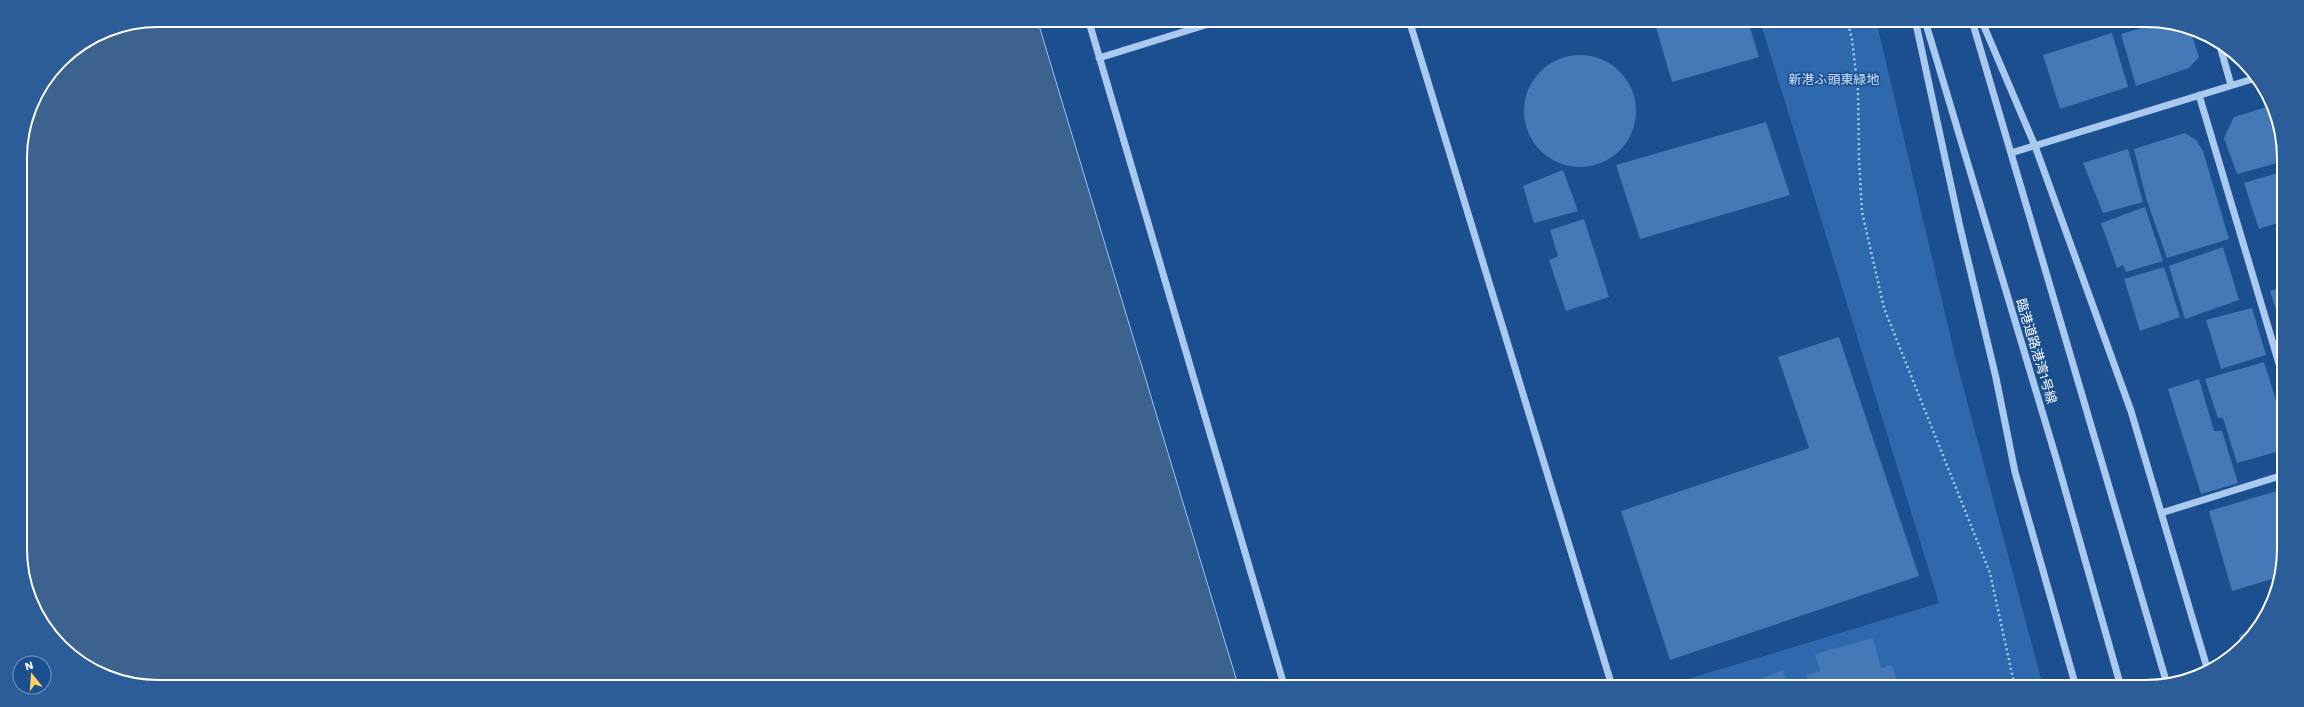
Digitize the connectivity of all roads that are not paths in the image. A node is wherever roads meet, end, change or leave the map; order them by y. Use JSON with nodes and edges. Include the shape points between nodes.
{"nodes":[{"id":1,"x":1090,"y":27,"type":"edge"},
{"id":2,"x":1199,"y":27,"type":"edge"},
{"id":3,"x":1411,"y":27,"type":"edge"},
{"id":4,"x":1917,"y":27,"type":"edge"},
{"id":5,"x":1927,"y":27,"type":"edge"},
{"id":6,"x":1974,"y":27,"type":"edge"},
{"id":7,"x":1983,"y":27,"type":"edge"},
{"id":8,"x":2221,"y":51,"type":"edge"},
{"id":9,"x":1099,"y":58,"type":"junction"},
{"id":10,"x":2251,"y":79,"type":"edge"},
{"id":11,"x":2231,"y":85,"type":"junction"},
{"id":12,"x":2199,"y":95,"type":"junction"},
{"id":13,"x":2035,"y":146,"type":"junction"},
{"id":14,"x":2011,"y":153,"type":"junction"},
{"id":15,"x":2277,"y":357,"type":"edge"},
{"id":16,"x":2277,"y":477,"type":"edge"},
{"id":17,"x":2161,"y":513,"type":"junction"},
{"id":18,"x":2206,"y":666,"type":"edge"},
{"id":19,"x":2166,"y":678,"type":"edge"},
{"id":20,"x":1283,"y":680,"type":"edge"},
{"id":21,"x":1610,"y":680,"type":"edge"},
{"id":22,"x":2074,"y":680,"type":"edge"},
{"id":23,"x":2119,"y":680,"type":"edge"}],
"edges":[{"from":1,"to":9,"type":"street"},
{"from":2,"to":9,"type":"street"},
{"from":3,"to":21,"type":"street"},
{"from":4,"to":22,"type":"street","via":[[2015,472]]},
{"from":5,"to":23,"type":"street","name":"臨港道路港湾1号線","via":[[2057,461]]},
{"from":6,"to":14,"type":"street"},
{"from":7,"to":13,"type":"street"},
{"from":8,"to":11,"type":"street"},
{"from":9,"to":20,"type":"street"},
{"from":10,"to":11,"type":"street"},
{"from":11,"to":12,"type":"street"},
{"from":12,"to":13,"type":"street"},
{"from":12,"to":15,"type":"street"},
{"from":13,"to":14,"type":"street"},
{"from":13,"to":17,"type":"street","via":[[2131,411]]},
{"from":14,"to":19,"type":"street"},
{"from":16,"to":17,"type":"street"},
{"from":17,"to":18,"type":"street"}]}
